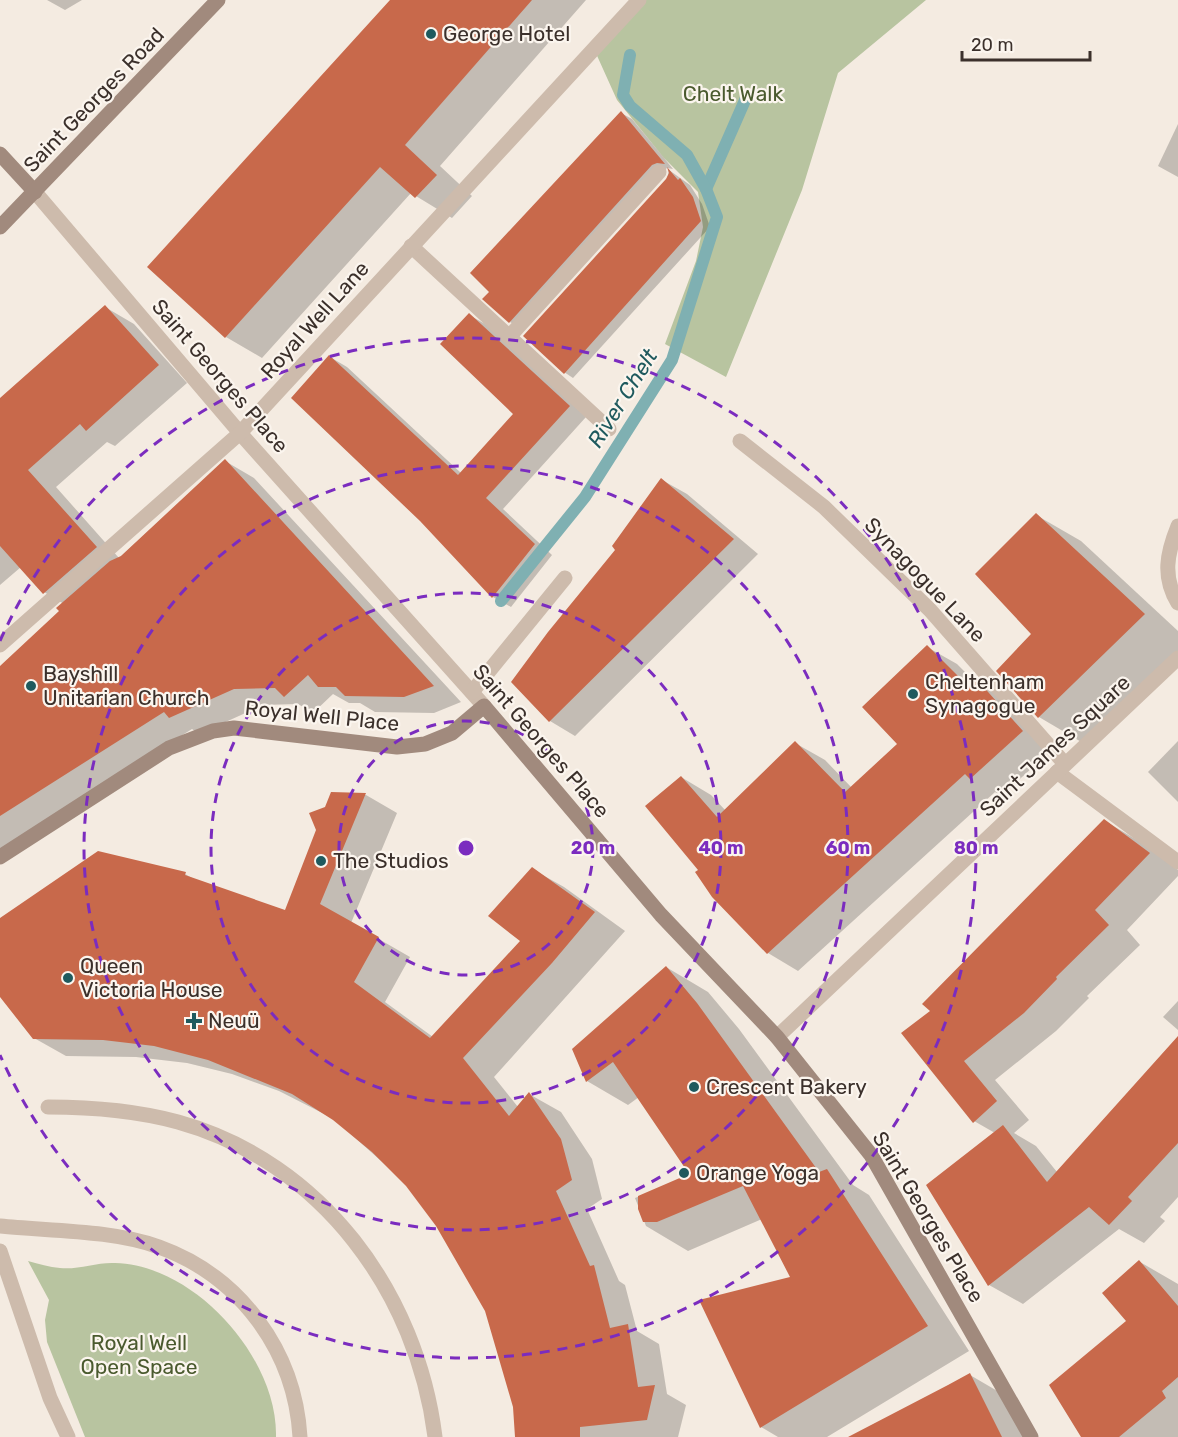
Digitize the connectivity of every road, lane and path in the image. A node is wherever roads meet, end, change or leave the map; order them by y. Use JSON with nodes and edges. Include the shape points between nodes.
{"nodes":[{"id":1,"x":218,"y":0,"type":"edge"},
{"id":2,"x":639,"y":0,"type":"edge"},
{"id":3,"x":0,"y":154,"type":"edge"},
{"id":4,"x":659,"y":172,"type":"dead end"},
{"id":5,"x":35,"y":192,"type":"junction"},
{"id":6,"x":0,"y":227,"type":"edge"},
{"id":7,"x":411,"y":246,"type":"junction"},
{"id":8,"x":509,"y":337,"type":"junction"},
{"id":9,"x":609,"y":429,"type":"dead end"},
{"id":10,"x":240,"y":433,"type":"junction"},
{"id":11,"x":740,"y":441,"type":"dead end"},
{"id":12,"x":1178,"y":526,"type":"edge"},
{"id":13,"x":565,"y":578,"type":"dead end"},
{"id":14,"x":1178,"y":603,"type":"edge"},
{"id":15,"x":0,"y":645,"type":"edge"},
{"id":16,"x":1178,"y":658,"type":"edge"},
{"id":17,"x":472,"y":692,"type":"junction"},
{"id":18,"x":484,"y":706,"type":"junction"},
{"id":19,"x":1061,"y":768,"type":"junction"},
{"id":20,"x":0,"y":857,"type":"edge"},
{"id":21,"x":1178,"y":862,"type":"edge"},
{"id":22,"x":777,"y":1037,"type":"junction"},
{"id":23,"x":48,"y":1107,"type":"dead end"},
{"id":24,"x":0,"y":1226,"type":"edge"},
{"id":25,"x":0,"y":1251,"type":"edge"},
{"id":26,"x":68,"y":1437,"type":"edge"},
{"id":27,"x":300,"y":1437,"type":"edge"},
{"id":28,"x":435,"y":1437,"type":"edge"},
{"id":29,"x":1031,"y":1437,"type":"edge"}],
"edges":[{"from":1,"to":5,"type":"street","name":"Saint Georges Road"},
{"from":2,"to":7,"type":"street","name":"Royal Well Lane"},
{"from":3,"to":5,"type":"street"},
{"from":4,"to":8,"type":"street"},
{"from":5,"to":6,"type":"street","name":"Saint Georges Road"},
{"from":5,"to":10,"type":"street","name":"Saint Georges Place"},
{"from":7,"to":8,"type":"street"},
{"from":7,"to":10,"type":"street","name":"Royal Well Lane"},
{"from":8,"to":9,"type":"street"},
{"from":10,"to":15,"type":"street","name":"Royal Well Lane"},
{"from":10,"to":17,"type":"street","name":"Saint Georges Place"},
{"from":11,"to":19,"type":"street","name":"Synagogue Lane","via":[[825,507],[922,602]]},
{"from":12,"to":14,"type":"street","via":[[1168,550],[1167,574]]},
{"from":13,"to":17,"type":"street"},
{"from":16,"to":19,"type":"street","name":"Saint James Square"},
{"from":17,"to":18,"type":"street","name":"Saint Georges Place"},
{"from":18,"to":20,"type":"street","name":"Royal Well Place","via":[[452,733],[425,744],[397,747],[234,728],[213,731],[169,748]]},
{"from":18,"to":22,"type":"street","name":"Saint Georges Place","via":[[661,915]]},
{"from":19,"to":21,"type":"street","name":"Synagogue Lane"},
{"from":19,"to":22,"type":"street","name":"Saint James Square"},
{"from":22,"to":29,"type":"street","name":"Saint Georges Place","via":[[870,1155]]},
{"from":23,"to":28,"type":"street","via":[[136,1112],[180,1122],[251,1154],[297,1185],[331,1215],[386,1285],[422,1365]]},
{"from":24,"to":27,"type":"street","via":[[127,1238],[158,1246],[214,1276],[239,1296],[277,1348],[299,1415]]},
{"from":25,"to":26,"type":"street","via":[[50,1398]]}]}
